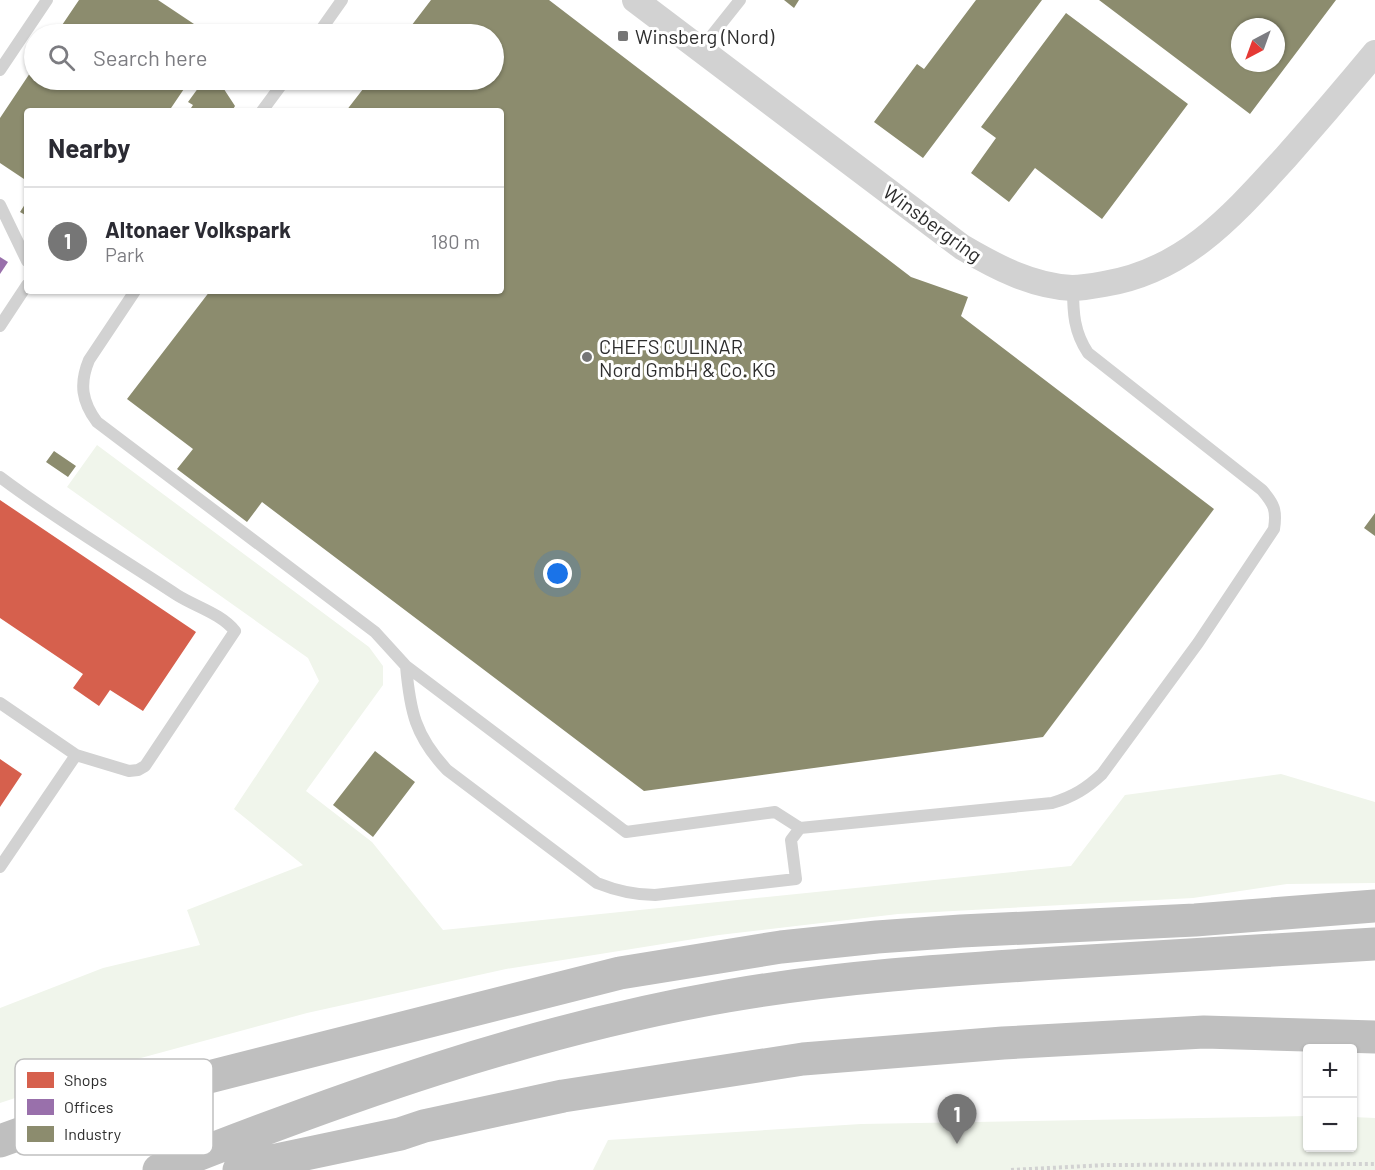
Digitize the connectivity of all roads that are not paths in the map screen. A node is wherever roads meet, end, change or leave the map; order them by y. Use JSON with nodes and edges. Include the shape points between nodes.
{"nodes":[{"id":1,"x":47,"y":0,"type":"edge"},
{"id":2,"x":342,"y":0,"type":"edge"},
{"id":3,"x":635,"y":0,"type":"edge"},
{"id":4,"x":740,"y":0,"type":"edge"},
{"id":5,"x":31,"y":24,"type":"edge"},
{"id":6,"x":325,"y":24,"type":"edge"},
{"id":7,"x":24,"y":34,"type":"edge"},
{"id":8,"x":701,"y":49,"type":"junction"},
{"id":9,"x":1375,"y":53,"type":"edge"},
{"id":10,"x":0,"y":70,"type":"edge"},
{"id":11,"x":278,"y":90,"type":"edge"},
{"id":12,"x":264,"y":108,"type":"edge"},
{"id":13,"x":0,"y":205,"type":"edge"},
{"id":14,"x":24,"y":255,"type":"edge"},
{"id":15,"x":1073,"y":288,"type":"junction"},
{"id":16,"x":24,"y":290,"type":"edge"},
{"id":17,"x":133,"y":294,"type":"edge"},
{"id":18,"x":0,"y":326,"type":"edge"},
{"id":19,"x":0,"y":477,"type":"edge"},
{"id":20,"x":406,"y":666,"type":"junction"},
{"id":21,"x":0,"y":703,"type":"edge"},
{"id":22,"x":76,"y":755,"type":"junction"},
{"id":23,"x":800,"y":828,"type":"junction"},
{"id":24,"x":0,"y":867,"type":"edge"},
{"id":25,"x":1375,"y":906,"type":"edge"},
{"id":26,"x":1375,"y":944,"type":"edge"},
{"id":27,"x":1375,"y":1037,"type":"edge"},
{"id":28,"x":213,"y":1076,"type":"edge"},
{"id":29,"x":15,"y":1136,"type":"edge"},
{"id":30,"x":0,"y":1141,"type":"edge"},
{"id":31,"x":213,"y":1149,"type":"edge"},
{"id":32,"x":197,"y":1155,"type":"edge"},
{"id":33,"x":159,"y":1170,"type":"edge"},
{"id":34,"x":239,"y":1170,"type":"edge"}],
"edges":[{"from":1,"to":5,"type":"lane"},
{"from":2,"to":6,"type":"lane"},
{"from":3,"to":8,"type":"street","name":"Winsbergring"},
{"from":4,"to":8,"type":"lane"},
{"from":7,"to":10,"type":"lane"},
{"from":8,"to":15,"type":"street","name":"Winsbergring","via":[[962,247],[1020,277]]},
{"from":9,"to":15,"type":"street","name":"Winsbergring","via":[[1261,184],[1209,236],[1152,271],[1113,283]]},
{"from":11,"to":12,"type":"lane"},
{"from":13,"to":14,"type":"lane"},
{"from":15,"to":23,"type":"lane","via":[[1075,326],[1088,353],[1262,490],[1273,502],[1274,529],[1198,643],[1102,774],[1086,789],[1052,803]]},
{"from":16,"to":18,"type":"lane"},
{"from":17,"to":20,"type":"lane","via":[[84,370],[83,393],[97,423],[375,632]]},
{"from":19,"to":22,"type":"lane","via":[[235,631],[145,766],[129,771]]},
{"from":20,"to":23,"type":"lane","via":[[626,832],[775,812]]},
{"from":20,"to":23,"type":"lane","via":[[413,720],[436,759],[597,883],[636,895],[655,895],[796,879],[791,840]]},
{"from":21,"to":22,"type":"lane"},
{"from":22,"to":24,"type":"lane"},
{"from":25,"to":28,"type":"highway","via":[[1195,920],[961,931],[781,947],[631,971]]},
{"from":26,"to":31,"type":"highway","via":[[931,971],[725,996],[517,1045],[396,1082]]},
{"from":27,"to":34,"type":"highway","via":[[1204,1032],[803,1059],[563,1096]]},
{"from":29,"to":30,"type":"highway"},
{"from":32,"to":33,"type":"highway"}]}
